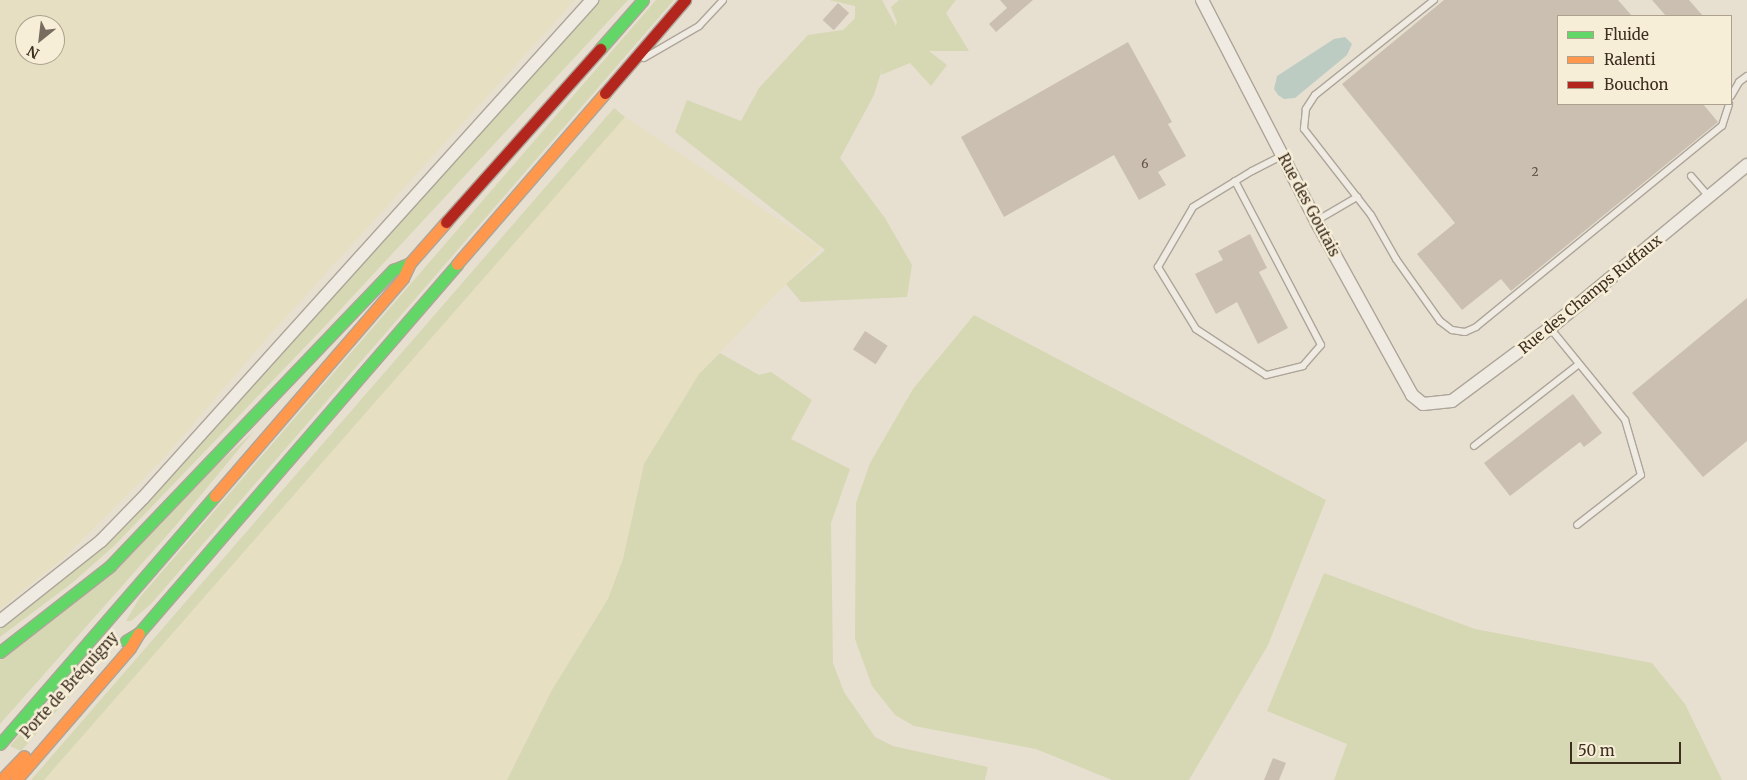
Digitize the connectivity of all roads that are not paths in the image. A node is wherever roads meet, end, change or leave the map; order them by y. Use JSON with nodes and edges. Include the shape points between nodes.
{"nodes":[{"id":1,"x":592,"y":0,"type":"edge"},
{"id":2,"x":643,"y":0,"type":"edge"},
{"id":3,"x":685,"y":0,"type":"edge"},
{"id":4,"x":723,"y":0,"type":"edge"},
{"id":5,"x":1202,"y":0,"type":"edge"},
{"id":6,"x":1434,"y":0,"type":"edge"},
{"id":7,"x":627,"y":66,"type":"junction"},
{"id":8,"x":1747,"y":76,"type":"edge"},
{"id":9,"x":1732,"y":94,"type":"edge"},
{"id":10,"x":1729,"y":105,"type":"edge"},
{"id":11,"x":1282,"y":155,"type":"junction"},
{"id":12,"x":1747,"y":165,"type":"edge"},
{"id":13,"x":1691,"y":176,"type":"dead end"},
{"id":14,"x":1235,"y":181,"type":"junction"},
{"id":15,"x":1357,"y":197,"type":"junction"},
{"id":16,"x":1709,"y":197,"type":"junction"},
{"id":17,"x":1316,"y":221,"type":"junction"},
{"id":18,"x":410,"y":263,"type":"junction"},
{"id":19,"x":1550,"y":328,"type":"junction"},
{"id":20,"x":1579,"y":364,"type":"junction"},
{"id":21,"x":1423,"y":404,"type":"joint"},
{"id":22,"x":1474,"y":446,"type":"dead end"},
{"id":23,"x":1578,"y":525,"type":"dead end"},
{"id":24,"x":0,"y":621,"type":"edge"},
{"id":25,"x":139,"y":633,"type":"junction"},
{"id":26,"x":0,"y":652,"type":"edge"},
{"id":27,"x":0,"y":744,"type":"edge"},
{"id":28,"x":1,"y":780,"type":"edge"},
{"id":29,"x":16,"y":780,"type":"edge"}],
"edges":[{"from":1,"to":24,"type":"street","via":[[143,498],[101,540]]},
{"from":2,"to":18,"type":"main road"},
{"from":3,"to":7,"type":"main road"},
{"from":4,"to":7,"type":"lane","via":[[700,26]]},
{"from":5,"to":11,"type":"street","name":"Rue des Goutais"},
{"from":6,"to":15,"type":"lane","via":[[1315,94],[1306,109],[1304,129]]},
{"from":7,"to":25,"type":"main road"},
{"from":8,"to":9,"type":"lane"},
{"from":10,"to":15,"type":"lane","via":[[1722,126],[1476,327],[1465,332],[1452,330],[1440,321]]},
{"from":11,"to":14,"type":"lane"},
{"from":11,"to":17,"type":"street","name":"Rue des Goutais"},
{"from":12,"to":16,"type":"street","name":"Rue des Champs Ruffaux"},
{"from":13,"to":16,"type":"lane"},
{"from":14,"to":14,"type":"lane","via":[[1193,207],[1158,267],[1196,329],[1266,375],[1303,366],[1321,345]]},
{"from":15,"to":17,"type":"lane"},
{"from":16,"to":19,"type":"street","name":"Rue des Champs Ruffaux"},
{"from":17,"to":21,"type":"street","name":"Rue des Goutais","via":[[1412,395]]},
{"from":18,"to":26,"type":"main road","via":[[394,270],[110,566]]},
{"from":18,"to":27,"type":"main road","via":[[403,278]]},
{"from":19,"to":20,"type":"lane"},
{"from":19,"to":21,"type":"street","name":"Rue des Champs Ruffaux","via":[[1452,401]]},
{"from":20,"to":22,"type":"lane"},
{"from":20,"to":23,"type":"lane","via":[[1625,420],[1641,475]]},
{"from":25,"to":28,"type":"main road","name":"Porte de Bréquigny","via":[[125,642]]},
{"from":25,"to":29,"type":"main road","via":[[130,648]]}]}
